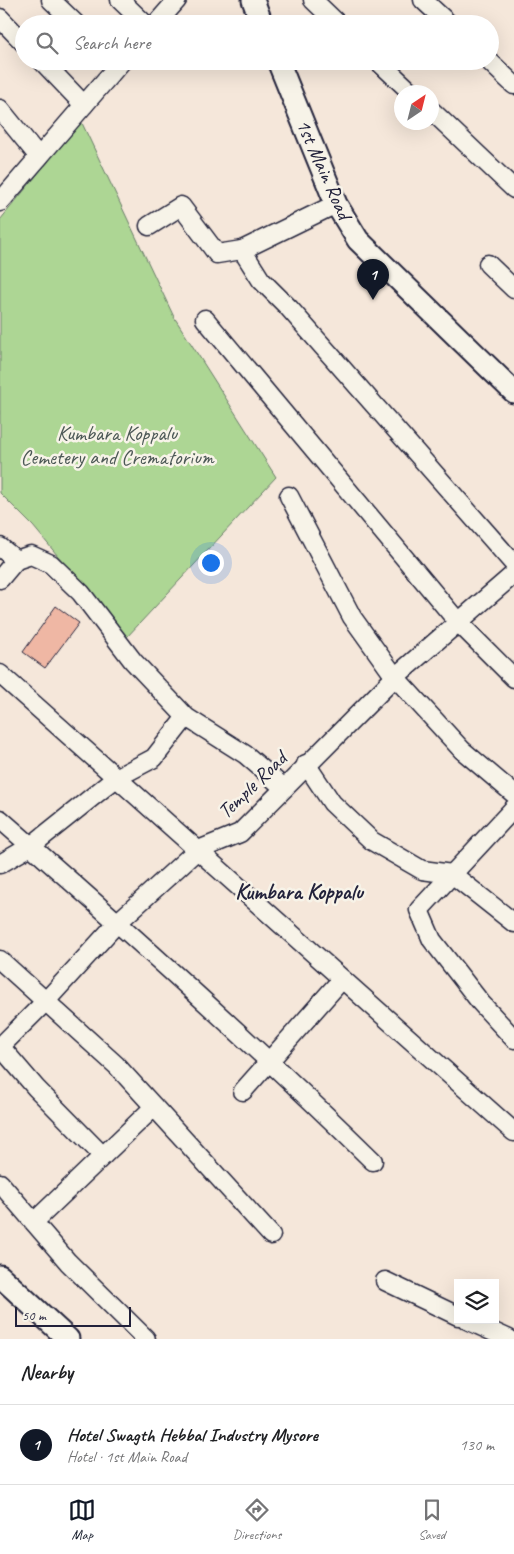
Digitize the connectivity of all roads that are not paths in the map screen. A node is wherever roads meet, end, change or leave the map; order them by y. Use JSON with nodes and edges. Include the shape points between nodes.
{"nodes":[{"id":1,"x":51,"y":0,"type":"edge"},
{"id":2,"x":120,"y":0,"type":"edge"},
{"id":3,"x":177,"y":0,"type":"edge"},
{"id":4,"x":253,"y":0,"type":"edge"},
{"id":5,"x":313,"y":0,"type":"edge"},
{"id":6,"x":423,"y":0,"type":"edge"},
{"id":7,"x":67,"y":15,"type":"edge"},
{"id":8,"x":136,"y":15,"type":"edge"},
{"id":9,"x":164,"y":15,"type":"edge"},
{"id":10,"x":259,"y":15,"type":"edge"},
{"id":11,"x":329,"y":15,"type":"edge"},
{"id":12,"x":439,"y":15,"type":"edge"},
{"id":13,"x":0,"y":18,"type":"edge"},
{"id":14,"x":15,"y":33,"type":"edge"},
{"id":15,"x":51,"y":70,"type":"edge"},
{"id":16,"x":112,"y":70,"type":"edge"},
{"id":17,"x":282,"y":70,"type":"edge"},
{"id":18,"x":388,"y":70,"type":"edge"},
{"id":19,"x":498,"y":70,"type":"edge"},
{"id":20,"x":404,"y":85,"type":"edge"},
{"id":21,"x":514,"y":85,"type":"edge"},
{"id":22,"x":84,"y":105,"type":"junction"},
{"id":23,"x":0,"y":109,"type":"edge"},
{"id":24,"x":439,"y":118,"type":"edge"},
{"id":25,"x":39,"y":157,"type":"junction"},
{"id":26,"x":514,"y":189,"type":"edge"},
{"id":27,"x":0,"y":202,"type":"edge"},
{"id":28,"x":336,"y":204,"type":"junction"},
{"id":29,"x":149,"y":226,"type":"dead end"},
{"id":30,"x":242,"y":250,"type":"junction"},
{"id":31,"x":488,"y":264,"type":"dead end"},
{"id":32,"x":514,"y":289,"type":"edge"},
{"id":33,"x":204,"y":319,"type":"dead end"},
{"id":34,"x":514,"y":392,"type":"edge"},
{"id":35,"x":289,"y":496,"type":"dead end"},
{"id":36,"x":0,"y":547,"type":"edge"},
{"id":37,"x":16,"y":560,"type":"junction"},
{"id":38,"x":514,"y":564,"type":"edge"},
{"id":39,"x":514,"y":574,"type":"edge"},
{"id":40,"x":0,"y":579,"type":"edge"},
{"id":41,"x":458,"y":622,"type":"junction"},
{"id":42,"x":0,"y":674,"type":"edge"},
{"id":43,"x":395,"y":677,"type":"junction"},
{"id":44,"x":514,"y":678,"type":"edge"},
{"id":45,"x":186,"y":717,"type":"junction"},
{"id":46,"x":306,"y":764,"type":"junction"},
{"id":47,"x":116,"y":778,"type":"junction"},
{"id":48,"x":284,"y":788,"type":"junction"},
{"id":49,"x":514,"y":794,"type":"edge"},
{"id":50,"x":514,"y":808,"type":"edge"},
{"id":51,"x":0,"y":819,"type":"edge"},
{"id":52,"x":30,"y":846,"type":"junction"},
{"id":53,"x":196,"y":850,"type":"junction"},
{"id":54,"x":0,"y":864,"type":"edge"},
{"id":55,"x":452,"y":874,"type":"junction"},
{"id":56,"x":117,"y":923,"type":"junction"},
{"id":57,"x":514,"y":923,"type":"edge"},
{"id":58,"x":0,"y":960,"type":"edge"},
{"id":59,"x":342,"y":979,"type":"junction"},
{"id":60,"x":45,"y":1002,"type":"junction"},
{"id":61,"x":514,"y":1039,"type":"edge"},
{"id":62,"x":0,"y":1046,"type":"edge"},
{"id":63,"x":270,"y":1063,"type":"junction"},
{"id":64,"x":243,"y":1091,"type":"dead end"},
{"id":65,"x":154,"y":1107,"type":"junction"},
{"id":66,"x":514,"y":1132,"type":"edge"},
{"id":67,"x":103,"y":1156,"type":"junction"},
{"id":68,"x":373,"y":1161,"type":"dead end"},
{"id":69,"x":0,"y":1183,"type":"edge"},
{"id":70,"x":34,"y":1222,"type":"junction"},
{"id":71,"x":271,"y":1235,"type":"dead end"},
{"id":72,"x":0,"y":1276,"type":"edge"},
{"id":73,"x":385,"y":1280,"type":"dead end"},
{"id":74,"x":454,"y":1314,"type":"edge"},
{"id":75,"x":476,"y":1324,"type":"edge"},
{"id":76,"x":68,"y":1339,"type":"edge"},
{"id":77,"x":146,"y":1339,"type":"edge"},
{"id":78,"x":509,"y":1339,"type":"edge"}],
"edges":[{"from":1,"to":7,"type":"street"},
{"from":2,"to":8,"type":"street"},
{"from":3,"to":9,"type":"street"},
{"from":4,"to":10,"type":"street"},
{"from":5,"to":11,"type":"street"},
{"from":6,"to":12,"type":"street"},
{"from":13,"to":14,"type":"street"},
{"from":15,"to":22,"type":"street"},
{"from":16,"to":22,"type":"street"},
{"from":17,"to":28,"type":"street","name":"1st Main Road"},
{"from":18,"to":20,"type":"street"},
{"from":19,"to":21,"type":"street"},
{"from":22,"to":25,"type":"street"},
{"from":23,"to":25,"type":"street"},
{"from":24,"to":26,"type":"street"},
{"from":25,"to":27,"type":"street"},
{"from":28,"to":30,"type":"street"},
{"from":28,"to":34,"type":"street","name":"1st Main Road","via":[[358,240]]},
{"from":29,"to":30,"type":"street","via":[[181,206],[217,254]]},
{"from":30,"to":38,"type":"street","via":[[261,280]]},
{"from":31,"to":32,"type":"street"},
{"from":33,"to":41,"type":"street"},
{"from":35,"to":43,"type":"street","via":[[352,617]]},
{"from":36,"to":37,"type":"street"},
{"from":37,"to":40,"type":"street"},
{"from":37,"to":45,"type":"street","via":[[31,555],[51,564],[81,593],[133,661]]},
{"from":39,"to":41,"type":"street","name":"Temple Road"},
{"from":41,"to":43,"type":"street","name":"Temple Road"},
{"from":41,"to":44,"type":"street"},
{"from":42,"to":47,"type":"street"},
{"from":43,"to":46,"type":"street","name":"Temple Road"},
{"from":43,"to":49,"type":"street","via":[[462,750]]},
{"from":45,"to":47,"type":"street","via":[[154,758]]},
{"from":45,"to":48,"type":"street","via":[[246,755]]},
{"from":46,"to":48,"type":"street","name":"Temple Road"},
{"from":46,"to":55,"type":"street","via":[[332,803],[372,841],[422,870]]},
{"from":47,"to":52,"type":"street"},
{"from":47,"to":53,"type":"street"},
{"from":48,"to":53,"type":"street","name":"Temple Road","via":[[240,833]]},
{"from":50,"to":55,"type":"street"},
{"from":51,"to":52,"type":"street"},
{"from":52,"to":54,"type":"street"},
{"from":52,"to":56,"type":"street"},
{"from":53,"to":56,"type":"street","name":"Temple Road"},
{"from":53,"to":59,"type":"street"},
{"from":55,"to":57,"type":"street"},
{"from":55,"to":61,"type":"street","via":[[419,910],[432,940]]},
{"from":56,"to":60,"type":"street","name":"Temple Road"},
{"from":56,"to":63,"type":"street"},
{"from":58,"to":60,"type":"street"},
{"from":59,"to":63,"type":"street"},
{"from":59,"to":66,"type":"street"},
{"from":60,"to":62,"type":"street","name":"Temple Road"},
{"from":60,"to":65,"type":"street","via":[[116,1065]]},
{"from":62,"to":67,"type":"street"},
{"from":63,"to":64,"type":"street"},
{"from":63,"to":68,"type":"street"},
{"from":65,"to":67,"type":"street"},
{"from":65,"to":71,"type":"street"},
{"from":67,"to":70,"type":"street"},
{"from":69,"to":70,"type":"street"},
{"from":70,"to":77,"type":"street","via":[[68,1262]]},
{"from":72,"to":76,"type":"street"},
{"from":73,"to":74,"type":"street"},
{"from":75,"to":78,"type":"street"}]}
